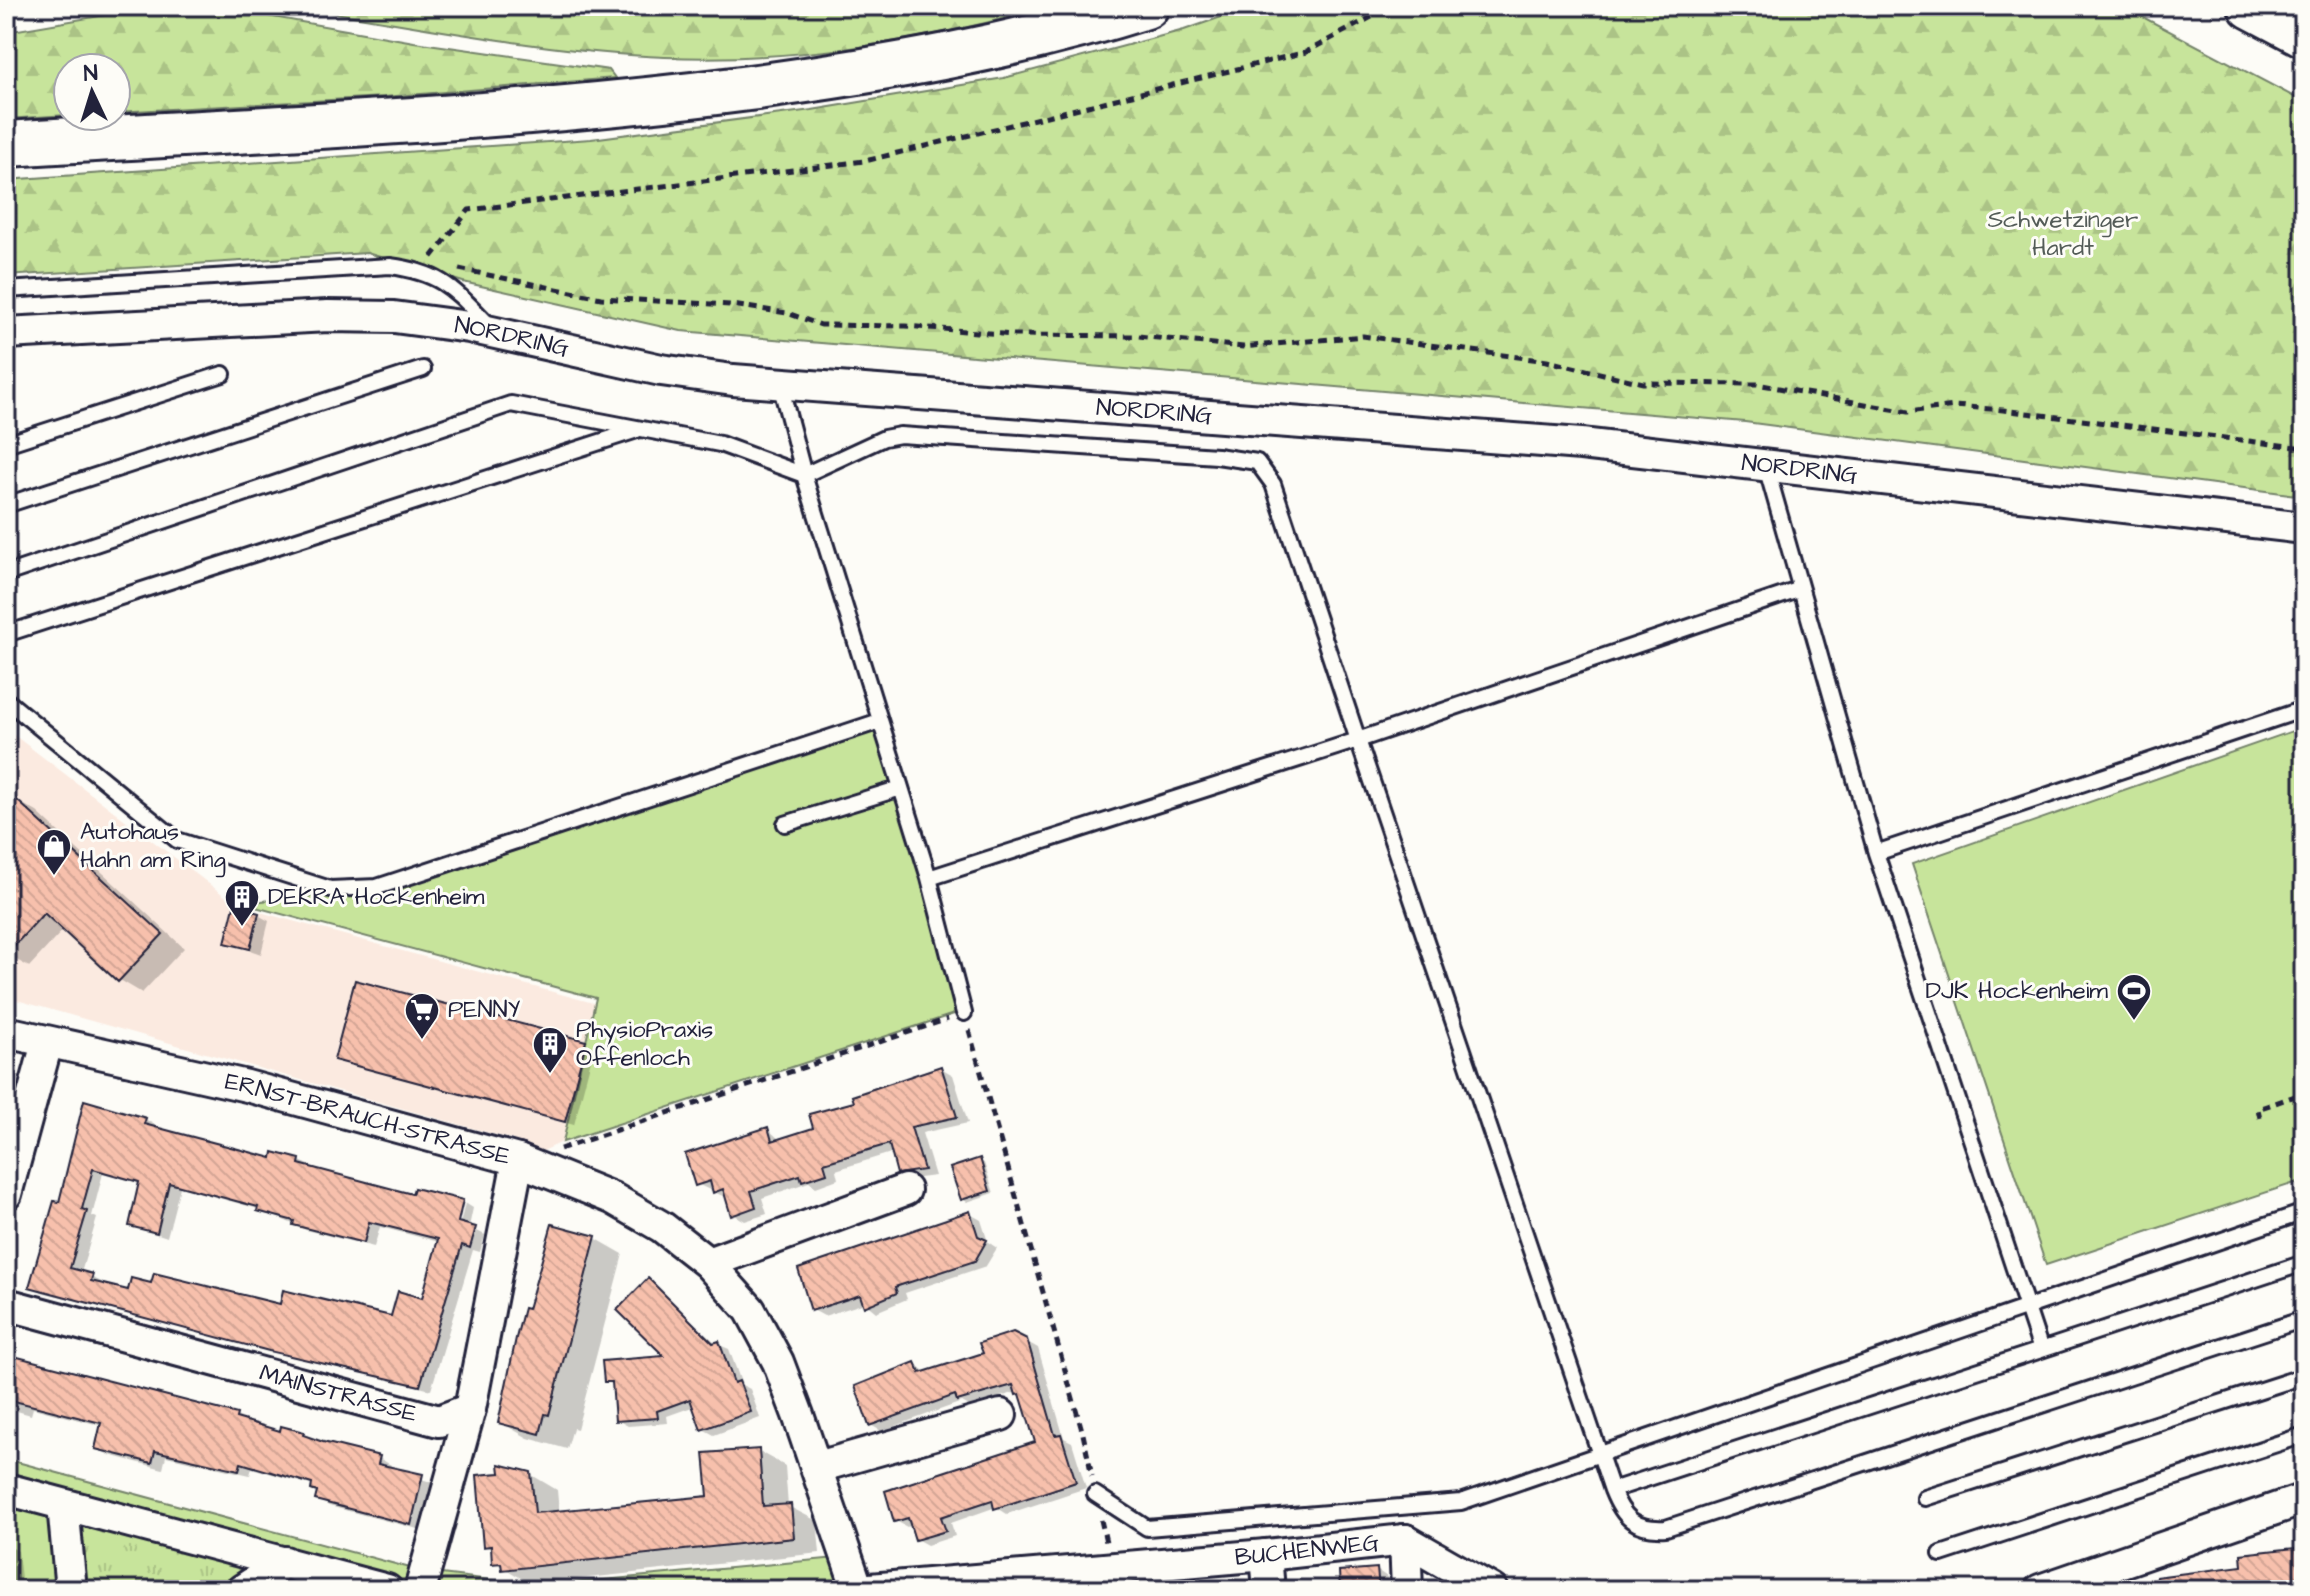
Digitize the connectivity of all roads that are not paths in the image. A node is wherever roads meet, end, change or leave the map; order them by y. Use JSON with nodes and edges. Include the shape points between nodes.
{"nodes":[{"id":1,"x":1146,"y":6,"type":"edge"},
{"id":2,"x":2251,"y":6,"type":"edge"},
{"id":3,"x":2304,"y":34,"type":"edge"},
{"id":4,"x":6,"y":144,"type":"edge"},
{"id":5,"x":6,"y":290,"type":"edge"},
{"id":6,"x":6,"y":333,"type":"edge"},
{"id":7,"x":496,"y":333,"type":"junction"},
{"id":8,"x":423,"y":369,"type":"dead end"},
{"id":9,"x":223,"y":374,"type":"dead end"},
{"id":10,"x":780,"y":384,"type":"junction"},
{"id":11,"x":641,"y":429,"type":"junction"},
{"id":12,"x":6,"y":444,"type":"edge"},
{"id":13,"x":1765,"y":463,"type":"junction"},
{"id":14,"x":804,"y":475,"type":"junction"},
{"id":15,"x":6,"y":505,"type":"edge"},
{"id":16,"x":2304,"y":528,"type":"edge"},
{"id":17,"x":6,"y":574,"type":"edge"},
{"id":18,"x":1798,"y":590,"type":"junction"},
{"id":19,"x":6,"y":634,"type":"edge"},
{"id":20,"x":6,"y":700,"type":"edge"},
{"id":21,"x":2304,"y":709,"type":"edge"},
{"id":22,"x":880,"y":721,"type":"junction"},
{"id":23,"x":1358,"y":740,"type":"junction"},
{"id":24,"x":901,"y":788,"type":"junction"},
{"id":25,"x":785,"y":824,"type":"dead end"},
{"id":26,"x":1876,"y":853,"type":"junction"},
{"id":27,"x":929,"y":878,"type":"junction"},
{"id":28,"x":964,"y":1013,"type":"dead end"},
{"id":29,"x":6,"y":1032,"type":"edge"},
{"id":30,"x":47,"y":1043,"type":"junction"},
{"id":31,"x":518,"y":1160,"type":"junction"},
{"id":32,"x":905,"y":1190,"type":"dead end"},
{"id":33,"x":6,"y":1194,"type":"edge"},
{"id":34,"x":2304,"y":1212,"type":"edge"},
{"id":35,"x":708,"y":1263,"type":"junction"},
{"id":36,"x":2304,"y":1263,"type":"edge"},
{"id":37,"x":6,"y":1304,"type":"edge"},
{"id":38,"x":2027,"y":1305,"type":"junction"},
{"id":39,"x":2304,"y":1319,"type":"edge"},
{"id":40,"x":2041,"y":1350,"type":"junction"},
{"id":41,"x":2304,"y":1376,"type":"edge"},
{"id":42,"x":470,"y":1409,"type":"junction"},
{"id":43,"x":1001,"y":1415,"type":"dead end"},
{"id":44,"x":2304,"y":1435,"type":"edge"},
{"id":45,"x":1599,"y":1452,"type":"junction"},
{"id":46,"x":818,"y":1467,"type":"junction"},
{"id":47,"x":6,"y":1489,"type":"edge"},
{"id":48,"x":1612,"y":1490,"type":"junction"},
{"id":49,"x":1095,"y":1494,"type":"dead end"},
{"id":50,"x":1925,"y":1498,"type":"dead end"},
{"id":51,"x":2304,"y":1499,"type":"edge"},
{"id":52,"x":63,"y":1505,"type":"junction"},
{"id":53,"x":1405,"y":1540,"type":"junction"},
{"id":54,"x":1941,"y":1554,"type":"dead end"},
{"id":55,"x":1266,"y":1555,"type":"junction"},
{"id":56,"x":285,"y":1562,"type":"junction"},
{"id":57,"x":1112,"y":1568,"type":"joint"},
{"id":58,"x":71,"y":1590,"type":"edge"},
{"id":59,"x":242,"y":1590,"type":"edge"},
{"id":60,"x":387,"y":1590,"type":"edge"},
{"id":61,"x":420,"y":1590,"type":"edge"},
{"id":62,"x":1269,"y":1590,"type":"edge"},
{"id":63,"x":1407,"y":1590,"type":"edge"},
{"id":64,"x":1492,"y":1590,"type":"edge"},
{"id":65,"x":2040,"y":1590,"type":"edge"}],
"edges":[{"from":1,"to":4,"type":"highway","via":[[1082,26],[882,69],[661,99],[375,123]]},
{"from":2,"to":3,"type":"highway"},
{"from":5,"to":7,"type":"lane","via":[[366,267],[421,270],[455,289]]},
{"from":6,"to":7,"type":"street","name":"NORDRING","via":[[328,316],[408,319]]},
{"from":7,"to":10,"type":"street","name":"NORDRING","via":[[661,370]]},
{"from":8,"to":15,"type":"lane"},
{"from":9,"to":12,"type":"lane"},
{"from":10,"to":13,"type":"street","name":"NORDRING"},
{"from":10,"to":14,"type":"lane"},
{"from":11,"to":14,"type":"lane","via":[[720,444]]},
{"from":11,"to":17,"type":"lane","via":[[511,404]]},
{"from":11,"to":19,"type":"lane"},
{"from":13,"to":16,"type":"street","name":"NORDRING"},
{"from":13,"to":18,"type":"lane"},
{"from":14,"to":22,"type":"lane"},
{"from":14,"to":23,"type":"lane","via":[[900,435],[1257,462],[1273,484]]},
{"from":18,"to":23,"type":"lane"},
{"from":18,"to":26,"type":"lane"},
{"from":20,"to":22,"type":"lane","via":[[177,840],[330,889],[377,887]]},
{"from":21,"to":26,"type":"lane"},
{"from":22,"to":24,"type":"lane"},
{"from":23,"to":27,"type":"lane"},
{"from":23,"to":45,"type":"lane"},
{"from":24,"to":25,"type":"lane"},
{"from":24,"to":27,"type":"lane"},
{"from":26,"to":38,"type":"lane"},
{"from":27,"to":28,"type":"lane"},
{"from":29,"to":30,"type":"street","name":"ERNST-BRAUCH-STRASSE"},
{"from":30,"to":31,"type":"street","name":"ERNST-BRAUCH-STRASSE","via":[[247,1086]]},
{"from":30,"to":33,"type":"street"},
{"from":31,"to":35,"type":"street","name":"ERNST-BRAUCH-STRASSE","via":[[612,1198],[662,1227]]},
{"from":31,"to":42,"type":"street"},
{"from":32,"to":35,"type":"street"},
{"from":34,"to":38,"type":"lane"},
{"from":35,"to":46,"type":"street","name":"ERNST-BRAUCH-STRASSE","via":[[750,1310],[778,1362]]},
{"from":36,"to":40,"type":"lane"},
{"from":37,"to":42,"type":"street","name":"MAINSTRASSE","via":[[439,1421]]},
{"from":38,"to":40,"type":"lane"},
{"from":38,"to":45,"type":"lane"},
{"from":39,"to":48,"type":"lane","via":[[1666,1528],[1631,1523]]},
{"from":40,"to":48,"type":"lane"},
{"from":41,"to":50,"type":"lane"},
{"from":42,"to":61,"type":"street"},
{"from":43,"to":46,"type":"street"},
{"from":44,"to":54,"type":"lane"},
{"from":45,"to":48,"type":"lane"},
{"from":45,"to":49,"type":"lane","via":[[1461,1502],[1147,1528]]},
{"from":46,"to":57,"type":"street","name":"ERNST-BRAUCH-STRASSE","via":[[858,1590]]},
{"from":47,"to":52,"type":"street"},
{"from":51,"to":65,"type":"street"},
{"from":52,"to":56,"type":"street"},
{"from":52,"to":58,"type":"street"},
{"from":53,"to":55,"type":"street","name":"BUCHENWEG"},
{"from":53,"to":63,"type":"street"},
{"from":53,"to":64,"type":"street"},
{"from":55,"to":57,"type":"street","name":"BUCHENWEG"},
{"from":55,"to":62,"type":"street"},
{"from":56,"to":59,"type":"street"},
{"from":56,"to":60,"type":"street"}]}
